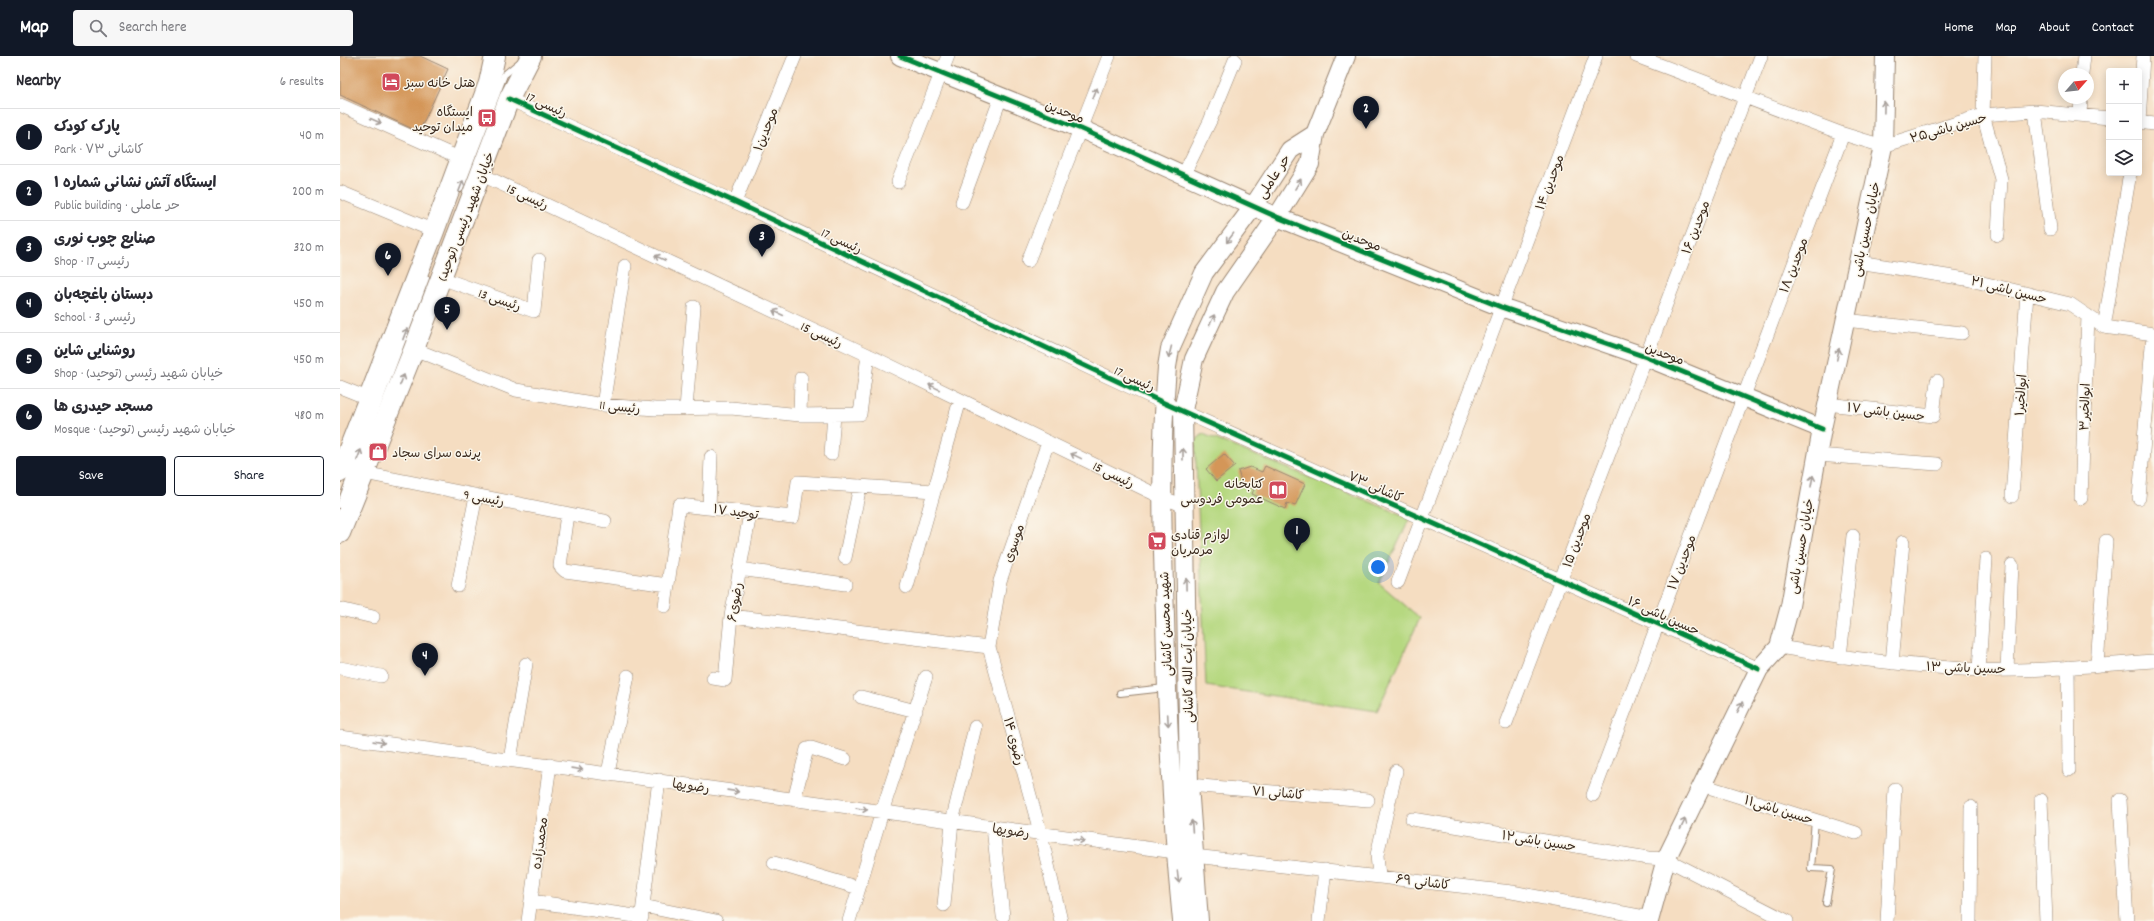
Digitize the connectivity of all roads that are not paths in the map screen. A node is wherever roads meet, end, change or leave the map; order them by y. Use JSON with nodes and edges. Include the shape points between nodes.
{"nodes":[{"id":1,"x":495,"y":56,"type":"edge"},
{"id":2,"x":527,"y":56,"type":"edge"},
{"id":3,"x":531,"y":56,"type":"edge"},
{"id":4,"x":795,"y":56,"type":"edge"},
{"id":5,"x":900,"y":56,"type":"edge"},
{"id":6,"x":948,"y":56,"type":"edge"},
{"id":7,"x":1109,"y":56,"type":"edge"},
{"id":8,"x":1346,"y":56,"type":"edge"},
{"id":9,"x":1596,"y":56,"type":"edge"},
{"id":10,"x":1636,"y":56,"type":"edge"},
{"id":11,"x":1761,"y":56,"type":"edge"},
{"id":12,"x":1885,"y":56,"type":"edge"},
{"id":13,"x":1985,"y":56,"type":"edge"},
{"id":14,"x":2084,"y":56,"type":"edge"},
{"id":15,"x":2143,"y":56,"type":"edge"},
{"id":16,"x":1235,"y":60,"type":"dead end"},
{"id":17,"x":2083,"y":68,"type":"edge"},
{"id":18,"x":942,"y":73,"type":"junction"},
{"id":19,"x":1001,"y":97,"type":"junction"},
{"id":20,"x":1745,"y":98,"type":"junction"},
{"id":21,"x":509,"y":99,"type":"junction"},
{"id":22,"x":2081,"y":104,"type":"edge"},
{"id":23,"x":2140,"y":104,"type":"edge"},
{"id":24,"x":340,"y":105,"type":"edge"},
{"id":25,"x":2035,"y":110,"type":"junction"},
{"id":26,"x":2080,"y":114,"type":"junction"},
{"id":27,"x":1983,"y":115,"type":"junction"},
{"id":28,"x":2106,"y":118,"type":"edge"},
{"id":29,"x":2142,"y":122,"type":"edge"},
{"id":30,"x":2154,"y":124,"type":"edge"},
{"id":31,"x":1081,"y":129,"type":"junction"},
{"id":32,"x":1315,"y":134,"type":"junction"},
{"id":33,"x":1843,"y":134,"type":"junction"},
{"id":34,"x":1883,"y":146,"type":"junction"},
{"id":35,"x":461,"y":159,"type":"junction"},
{"id":36,"x":480,"y":174,"type":"junction"},
{"id":37,"x":1184,"y":174,"type":"junction"},
{"id":38,"x":2129,"y":176,"type":"edge"},
{"id":39,"x":898,"y":182,"type":"dead end"},
{"id":40,"x":340,"y":192,"type":"edge"},
{"id":41,"x":456,"y":200,"type":"dead end"},
{"id":42,"x":735,"y":202,"type":"junction"},
{"id":43,"x":962,"y":202,"type":"dead end"},
{"id":44,"x":1253,"y":207,"type":"junction"},
{"id":45,"x":1277,"y":217,"type":"junction"},
{"id":46,"x":2050,"y":229,"type":"dead end"},
{"id":47,"x":434,"y":231,"type":"junction"},
{"id":48,"x":1998,"y":235,"type":"dead end"},
{"id":49,"x":539,"y":260,"type":"dead end"},
{"id":50,"x":1028,"y":262,"type":"dead end"},
{"id":51,"x":1858,"y":262,"type":"junction"},
{"id":52,"x":625,"y":266,"type":"dead end"},
{"id":53,"x":435,"y":276,"type":"junction"},
{"id":54,"x":2027,"y":294,"type":"junction"},
{"id":55,"x":694,"y":307,"type":"dead end"},
{"id":56,"x":1501,"y":307,"type":"junction"},
{"id":57,"x":2088,"y":316,"type":"junction"},
{"id":58,"x":1845,"y":320,"type":"junction"},
{"id":59,"x":2104,"y":327,"type":"junction"},
{"id":60,"x":1962,"y":333,"type":"dead end"},
{"id":61,"x":2153,"y":334,"type":"edge"},
{"id":62,"x":414,"y":349,"type":"junction"},
{"id":63,"x":868,"y":355,"type":"junction"},
{"id":64,"x":1646,"y":357,"type":"junction"},
{"id":65,"x":801,"y":378,"type":"dead end"},
{"id":66,"x":1936,"y":381,"type":"dead end"},
{"id":67,"x":340,"y":387,"type":"edge"},
{"id":68,"x":1744,"y":397,"type":"junction"},
{"id":69,"x":370,"y":399,"type":"junction"},
{"id":70,"x":960,"y":400,"type":"junction"},
{"id":71,"x":1164,"y":403,"type":"junction"},
{"id":72,"x":1827,"y":404,"type":"junction"},
{"id":73,"x":603,"y":405,"type":"junction"},
{"id":74,"x":686,"y":409,"type":"junction"},
{"id":75,"x":1183,"y":410,"type":"junction"},
{"id":76,"x":800,"y":415,"type":"junction"},
{"id":77,"x":834,"y":415,"type":"junction"},
{"id":78,"x":1822,"y":429,"type":"junction"},
{"id":79,"x":1048,"y":442,"type":"junction"},
{"id":80,"x":344,"y":449,"type":"edge"},
{"id":81,"x":831,"y":454,"type":"dead end"},
{"id":82,"x":1817,"y":455,"type":"junction"},
{"id":83,"x":711,"y":457,"type":"dead end"},
{"id":84,"x":1937,"y":464,"type":"dead end"},
{"id":85,"x":340,"y":472,"type":"edge"},
{"id":86,"x":364,"y":472,"type":"junction"},
{"id":87,"x":860,"y":486,"type":"junction"},
{"id":88,"x":934,"y":491,"type":"junction"},
{"id":89,"x":476,"y":496,"type":"junction"},
{"id":90,"x":2012,"y":496,"type":"dead end"},
{"id":91,"x":1161,"y":497,"type":"junction"},
{"id":92,"x":2081,"y":498,"type":"dead end"},
{"id":93,"x":2139,"y":498,"type":"dead end"},
{"id":94,"x":340,"y":505,"type":"edge"},
{"id":95,"x":1185,"y":506,"type":"junction"},
{"id":96,"x":709,"y":507,"type":"junction"},
{"id":97,"x":567,"y":514,"type":"junction"},
{"id":98,"x":750,"y":514,"type":"junction"},
{"id":99,"x":1422,"y":519,"type":"junction"},
{"id":100,"x":604,"y":521,"type":"dead end"},
{"id":101,"x":340,"y":533,"type":"edge"},
{"id":102,"x":1853,"y":536,"type":"dead end"},
{"id":103,"x":2106,"y":541,"type":"dead end"},
{"id":104,"x":1903,"y":542,"type":"dead end"},
{"id":105,"x":845,"y":558,"type":"dead end"},
{"id":106,"x":1986,"y":559,"type":"dead end"},
{"id":107,"x":2012,"y":565,"type":"dead end"},
{"id":108,"x":739,"y":568,"type":"junction"},
{"id":109,"x":1561,"y":581,"type":"junction"},
{"id":110,"x":1398,"y":582,"type":"dead end"},
{"id":111,"x":845,"y":584,"type":"dead end"},
{"id":112,"x":668,"y":585,"type":"junction"},
{"id":113,"x":458,"y":586,"type":"dead end"},
{"id":114,"x":907,"y":587,"type":"dead end"},
{"id":115,"x":665,"y":606,"type":"dead end"},
{"id":116,"x":340,"y":609,"type":"edge"},
{"id":117,"x":731,"y":616,"type":"junction"},
{"id":118,"x":373,"y":617,"type":"dead end"},
{"id":119,"x":1658,"y":624,"type":"junction"},
{"id":120,"x":989,"y":647,"type":"junction"},
{"id":121,"x":1779,"y":647,"type":"junction"},
{"id":122,"x":1840,"y":657,"type":"junction"},
{"id":123,"x":2154,"y":661,"type":"edge"},
{"id":124,"x":1892,"y":663,"type":"junction"},
{"id":125,"x":526,"y":664,"type":"dead end"},
{"id":126,"x":2097,"y":665,"type":"junction"},
{"id":127,"x":2068,"y":667,"type":"junction"},
{"id":128,"x":340,"y":668,"type":"edge"},
{"id":129,"x":1758,"y":669,"type":"junction"},
{"id":130,"x":2007,"y":669,"type":"junction"},
{"id":131,"x":1979,"y":670,"type":"junction"},
{"id":132,"x":381,"y":676,"type":"dead end"},
{"id":133,"x":628,"y":676,"type":"dead end"},
{"id":134,"x":926,"y":677,"type":"dead end"},
{"id":135,"x":713,"y":678,"type":"dead end"},
{"id":136,"x":1166,"y":688,"type":"junction"},
{"id":137,"x":1120,"y":693,"type":"dead end"},
{"id":138,"x":861,"y":697,"type":"dead end"},
{"id":139,"x":916,"y":711,"type":"junction"},
{"id":140,"x":1506,"y":723,"type":"dead end"},
{"id":141,"x":975,"y":727,"type":"dead end"},
{"id":142,"x":340,"y":737,"type":"edge"},
{"id":143,"x":845,"y":759,"type":"dead end"},
{"id":144,"x":510,"y":760,"type":"junction"},
{"id":145,"x":550,"y":765,"type":"junction"},
{"id":146,"x":2069,"y":770,"type":"dead end"},
{"id":147,"x":1396,"y":771,"type":"dead end"},
{"id":148,"x":608,"y":773,"type":"junction"},
{"id":149,"x":659,"y":780,"type":"junction"},
{"id":150,"x":1189,"y":785,"type":"junction"},
{"id":151,"x":1702,"y":785,"type":"junction"},
{"id":152,"x":1895,"y":788,"type":"dead end"},
{"id":153,"x":1593,"y":795,"type":"dead end"},
{"id":154,"x":794,"y":800,"type":"junction"},
{"id":155,"x":1368,"y":800,"type":"dead end"},
{"id":156,"x":2041,"y":800,"type":"dead end"},
{"id":157,"x":2120,"y":800,"type":"dead end"},
{"id":158,"x":1971,"y":807,"type":"dead end"},
{"id":159,"x":882,"y":812,"type":"junction"},
{"id":160,"x":1412,"y":819,"type":"dead end"},
{"id":161,"x":1815,"y":820,"type":"junction"},
{"id":162,"x":952,"y":822,"type":"junction"},
{"id":163,"x":993,"y":828,"type":"junction"},
{"id":164,"x":1856,"y":833,"type":"dead end"},
{"id":165,"x":1041,"y":835,"type":"junction"},
{"id":166,"x":1175,"y":852,"type":"junction"},
{"id":167,"x":1194,"y":856,"type":"junction"},
{"id":168,"x":1666,"y":859,"type":"junction"},
{"id":169,"x":774,"y":863,"type":"dead end"},
{"id":170,"x":1325,"y":870,"type":"junction"},
{"id":171,"x":1379,"y":876,"type":"junction"},
{"id":172,"x":859,"y":888,"type":"junction"},
{"id":173,"x":531,"y":901,"type":"junction"},
{"id":174,"x":1826,"y":903,"type":"dead end"},
{"id":175,"x":944,"y":905,"type":"dead end"},
{"id":176,"x":642,"y":914,"type":"edge"},
{"id":177,"x":1003,"y":916,"type":"dead end"},
{"id":178,"x":1649,"y":919,"type":"edge"},
{"id":179,"x":528,"y":921,"type":"edge"},
{"id":180,"x":716,"y":921,"type":"edge"},
{"id":181,"x":849,"y":921,"type":"edge"},
{"id":182,"x":1061,"y":921,"type":"edge"},
{"id":183,"x":1182,"y":921,"type":"edge"},
{"id":184,"x":1199,"y":921,"type":"edge"},
{"id":185,"x":1319,"y":921,"type":"edge"},
{"id":186,"x":1787,"y":921,"type":"edge"},
{"id":187,"x":1887,"y":921,"type":"edge"},
{"id":188,"x":1970,"y":921,"type":"edge"},
{"id":189,"x":2046,"y":921,"type":"edge"},
{"id":190,"x":2127,"y":921,"type":"edge"}],
"edges":[{"from":1,"to":35,"type":"main road","name":"خیابان شهید رئیسی (توحید)","via":[[489,83]]},
{"from":41,"to":2,"type":"lane","one_way":true,"via":[[504,75]]},
{"from":3,"to":21,"type":"main road","name":"خیابان شهید رئیسی (توحید)"},
{"from":4,"to":42,"type":"street","name":"موحدین۱"},
{"from":5,"to":18,"type":"street","name":"موحدین"},
{"from":6,"to":18,"type":"street"},
{"from":31,"to":7,"type":"street","one_way":true},
{"from":8,"to":32,"type":"street","name":"حر عاملی"},
{"from":9,"to":56,"type":"street","name":"موحدین ۱۴"},
{"from":10,"to":20,"type":"street"},
{"from":11,"to":20,"type":"street","name":"موحدین ۱۶"},
{"from":34,"to":12,"type":"street","name":"خیابان حسین باشی","one_way":true},
{"from":13,"to":27,"type":"street"},
{"from":14,"to":17,"type":"street"},
{"from":15,"to":23,"type":"street"},
{"from":16,"to":37,"type":"street","via":[[1210,121]]},
{"from":18,"to":19,"type":"street","name":"موحدین"},
{"from":18,"to":39,"type":"street"},
{"from":19,"to":31,"type":"street","name":"موحدین"},
{"from":19,"to":43,"type":"street"},
{"from":20,"to":33,"type":"street"},
{"from":20,"to":64,"type":"street","name":"موحدین ۱۶"},
{"from":21,"to":36,"type":"main road","name":"خیابان شهید رئیسی (توحید)"},
{"from":21,"to":42,"type":"street","name":"رئیسی 17"},
{"from":22,"to":26,"type":"street"},
{"from":24,"to":35,"type":"street","one_way":true},
{"from":25,"to":26,"type":"street","name":"حسین باشی۲۵"},
{"from":25,"to":27,"type":"street","name":"حسین باشی۲۵"},
{"from":25,"to":46,"type":"street"},
{"from":26,"to":28,"type":"street","name":"حسین باشی۲۵"},
{"from":27,"to":34,"type":"street","name":"حسین باشی۲۵"},
{"from":27,"to":48,"type":"street","via":[[2001,179]]},
{"from":29,"to":30,"type":"street"},
{"from":31,"to":37,"type":"street","name":"موحدین"},
{"from":31,"to":50,"type":"street"},
{"from":32,"to":44,"type":"street","name":"حر عاملی","via":[[1290,150]]},
{"from":45,"to":32,"type":"street","name":"حر عاملی","one_way":true,"via":[[1310,164]]},
{"from":33,"to":34,"type":"street"},
{"from":33,"to":68,"type":"street","name":"موحدین ۱۸"},
{"from":34,"to":51,"type":"street","name":"خیابان حسین باشی"},
{"from":35,"to":47,"type":"main road","name":"خیابان شهید رئیسی (توحید)"},
{"from":36,"to":53,"type":"main road","name":"خیابان شهید رئیسی (توحید)"},
{"from":63,"to":36,"type":"street","name":"رئیسی 15","one_way":true},
{"from":37,"to":44,"type":"street","name":"موحدین"},
{"from":38,"to":59,"type":"street"},
{"from":40,"to":47,"type":"street"},
{"from":42,"to":71,"type":"street","name":"رئیسی 17"},
{"from":44,"to":45,"type":"street","name":"موحدین"},
{"from":44,"to":71,"type":"street","name":"شهید محسن کاشانی","one_way":true,"via":[[1204,273],[1170,349]]},
{"from":45,"to":56,"type":"street","name":"موحدین"},
{"from":75,"to":45,"type":"street","one_way":true,"via":[[1194,359],[1225,292]]},
{"from":47,"to":69,"type":"main road","name":"خیابان شهید رئیسی (توحید)"},
{"from":49,"to":53,"type":"street","name":"رئیسی 13","via":[[534,311]]},
{"from":51,"to":54,"type":"street","name":"حسین باشی ۲۱","via":[[1966,278]]},
{"from":51,"to":58,"type":"street","name":"خیابان حسین باشی"},
{"from":52,"to":73,"type":"street"},
{"from":53,"to":62,"type":"main road","name":"خیابان شهید رئیسی (توحید)"},
{"from":94,"to":53,"type":"lane","one_way":true},
{"from":54,"to":57,"type":"street","name":"حسین باشی ۲۱","via":[[2070,304]]},
{"from":54,"to":90,"type":"street","name":"ابوالخیر۱"},
{"from":55,"to":74,"type":"street"},
{"from":56,"to":64,"type":"street","name":"موحدین"},
{"from":56,"to":99,"type":"street","name":"موحدین ۱۴"},
{"from":57,"to":59,"type":"street","name":"حسین باشی ۲۱"},
{"from":57,"to":92,"type":"street","name":"ابوالخیر۳"},
{"from":58,"to":60,"type":"street"},
{"from":72,"to":58,"type":"street","name":"خیابان حسین باشی","one_way":true},
{"from":59,"to":61,"type":"street","name":"حسین باشی ۲۱"},
{"from":61,"to":93,"type":"street"},
{"from":62,"to":73,"type":"street","name":"رئیسی 11","via":[[516,390]]},
{"from":86,"to":62,"type":"main road","name":"خیابان شهید رئیسی (توحید)","one_way":true},
{"from":70,"to":63,"type":"street","name":"رئیسی 15","one_way":true},
{"from":63,"to":77,"type":"street","name":"رئیسی 11","via":[[860,414]]},
{"from":64,"to":68,"type":"street","name":"موحدین"},
{"from":64,"to":109,"type":"street","name":"موحدین ۱۵"},
{"from":65,"to":76,"type":"street"},
{"from":66,"to":72,"type":"street","name":"حسین باشی ۱۷","via":[[1933,416]]},
{"from":67,"to":69,"type":"street"},
{"from":68,"to":78,"type":"street","name":"موحدین"},
{"from":68,"to":119,"type":"street","name":"موحدین ۱۷"},
{"from":69,"to":80,"type":"main road","name":"خیابان شهید رئیسی (توحید)"},
{"from":70,"to":79,"type":"street","name":"رئیسی 15"},
{"from":70,"to":88,"type":"street"},
{"from":71,"to":75,"type":"street","name":"رئیسی 17"},
{"from":71,"to":91,"type":"street","name":"شهید محسن کاشانی"},
{"from":72,"to":78,"type":"street","name":"خیابان حسین باشی"},
{"from":73,"to":74,"type":"street","name":"رئیسی 11"},
{"from":74,"to":76,"type":"street","name":"رئیسی 11","via":[[731,408]]},
{"from":95,"to":75,"type":"street","name":"خیابان آیت الله کاشانی","one_way":true},
{"from":75,"to":99,"type":"street","name":"کاشانی ۷۳"},
{"from":76,"to":77,"type":"street","name":"رئیسی 11"},
{"from":77,"to":81,"type":"street"},
{"from":78,"to":82,"type":"street","name":"خیابان حسین باشی"},
{"from":91,"to":79,"type":"street","name":"رئیسی 15","one_way":true},
{"from":79,"to":120,"type":"street","name":"موسوی","via":[[1000,581]]},
{"from":80,"to":85,"type":"main road","name":"خیابان شهید رئیسی (توحید)"},
{"from":82,"to":84,"type":"street"},
{"from":121,"to":82,"type":"street","name":"خیابان حسین باشی","one_way":true,"via":[[1790,606]]},
{"from":83,"to":96,"type":"street"},
{"from":86,"to":89,"type":"street","name":"رئیسی 9"},
{"from":86,"to":101,"type":"main road","name":"خیابان شهید رئیسی (توحید)"},
{"from":87,"to":88,"type":"street"},
{"from":87,"to":98,"type":"street","name":"توحید ۱۷","via":[[798,482],[793,517]]},
{"from":87,"to":105,"type":"street"},
{"from":88,"to":114,"type":"street"},
{"from":89,"to":97,"type":"street","name":"رئیسی 9"},
{"from":89,"to":113,"type":"street"},
{"from":91,"to":95,"type":"street","name":"رئیسی 15"},
{"from":91,"to":136,"type":"street","name":"شهید محسن کاشانی"},
{"from":150,"to":95,"type":"street","name":"خیابان آیت الله کاشانی","one_way":true},
{"from":96,"to":98,"type":"street","name":"توحید ۱۷"},
{"from":96,"to":112,"type":"street","name":"توحید ۱۷","via":[[680,505]]},
{"from":97,"to":100,"type":"street","name":"رئیسی 9"},
{"from":97,"to":112,"type":"street","via":[[560,566],[565,572]]},
{"from":98,"to":108,"type":"street","name":"رضوی۶"},
{"from":99,"to":109,"type":"street","name":"کاشانی ۷۳"},
{"from":99,"to":110,"type":"street","name":"موحدین ۱۴"},
{"from":102,"to":122,"type":"street"},
{"from":103,"to":126,"type":"street"},
{"from":104,"to":124,"type":"street"},
{"from":106,"to":131,"type":"street"},
{"from":107,"to":130,"type":"street"},
{"from":108,"to":111,"type":"street"},
{"from":108,"to":117,"type":"street","name":"رضوی۶"},
{"from":109,"to":119,"type":"street","name":"حسین باشی ۱۶"},
{"from":109,"to":140,"type":"street","name":"موحدین ۱۵"},
{"from":112,"to":115,"type":"street"},
{"from":116,"to":118,"type":"street"},
{"from":117,"to":120,"type":"street"},
{"from":117,"to":135,"type":"street","name":"رضوی۶","via":[[725,680]]},
{"from":119,"to":129,"type":"street","name":"حسین باشی ۱۶"},
{"from":119,"to":153,"type":"street","name":"موحدین ۱۷"},
{"from":120,"to":165,"type":"street","name":"رضوی ۱۴"},
{"from":121,"to":122,"type":"street","name":"حسین باشی ۱۳"},
{"from":121,"to":129,"type":"street","name":"خیابان حسین باشی"},
{"from":122,"to":124,"type":"street","name":"حسین باشی ۱۳"},
{"from":123,"to":126,"type":"street","name":"حسین باشی ۱۳"},
{"from":124,"to":131,"type":"street","name":"حسین باشی ۱۳"},
{"from":125,"to":144,"type":"street"},
{"from":126,"to":127,"type":"street","name":"حسین باشی ۱۳"},
{"from":127,"to":130,"type":"street","name":"حسین باشی ۱۳"},
{"from":127,"to":146,"type":"street"},
{"from":128,"to":132,"type":"street"},
{"from":151,"to":129,"type":"street","name":"خیابان حسین باشی","one_way":true},
{"from":130,"to":131,"type":"street","name":"حسین باشی ۱۳"},
{"from":133,"to":148,"type":"street"},
{"from":134,"to":139,"type":"street"},
{"from":136,"to":137,"type":"lane"},
{"from":136,"to":166,"type":"street","name":"شهید محسن کاشانی","one_way":true},
{"from":138,"to":139,"type":"street"},
{"from":139,"to":159,"type":"street"},
{"from":141,"to":162,"type":"street"},
{"from":142,"to":144,"type":"street","name":"رضویها","one_way":true},
{"from":143,"to":154,"type":"street","via":[[807,749]]},
{"from":144,"to":145,"type":"street","name":"رضویها"},
{"from":145,"to":148,"type":"street","name":"رضویها","one_way":true},
{"from":145,"to":173,"type":"street","name":"محمدزاده"},
{"from":147,"to":171,"type":"street","via":[[1377,855]]},
{"from":148,"to":149,"type":"street","name":"رضویها"},
{"from":149,"to":154,"type":"street","name":"رضویها","one_way":true},
{"from":149,"to":176,"type":"street"},
{"from":150,"to":155,"type":"street","name":"کاشانی ۷۱"},
{"from":167,"to":150,"type":"street","name":"خیابان آیت الله کاشانی","one_way":true},
{"from":151,"to":161,"type":"street","name":"حسین باشی۱۱"},
{"from":168,"to":151,"type":"street","name":"خیابان حسین باشی","one_way":true},
{"from":152,"to":187,"type":"street"},
{"from":154,"to":159,"type":"street","name":"رضویها","one_way":true},
{"from":156,"to":189,"type":"street"},
{"from":157,"to":190,"type":"street"},
{"from":158,"to":188,"type":"street"},
{"from":159,"to":162,"type":"street","name":"رضویها"},
{"from":159,"to":172,"type":"street"},
{"from":160,"to":168,"type":"street","name":"حسین باشی۱۲"},
{"from":161,"to":164,"type":"street","name":"حسین باشی۱۱"},
{"from":161,"to":174,"type":"lane","via":[[1811,868],[1832,869]]},
{"from":162,"to":163,"type":"street","name":"رضویها"},
{"from":162,"to":175,"type":"street"},
{"from":163,"to":165,"type":"street","name":"رضویها"},
{"from":163,"to":177,"type":"street"},
{"from":165,"to":166,"type":"street","name":"رضویها","one_way":true},
{"from":165,"to":182,"type":"street","name":"رضوی ۱۴"},
{"from":166,"to":167,"type":"street"},
{"from":166,"to":183,"type":"street","name":"شهید محسن کاشانی","one_way":true},
{"from":167,"to":170,"type":"street","name":"کاشانی ۶۹"},
{"from":167,"to":184,"type":"street","name":"خیابان آیت الله کاشانی"},
{"from":168,"to":178,"type":"street","name":"خیابان حسین باشی"},
{"from":168,"to":186,"type":"street"},
{"from":169,"to":172,"type":"street"},
{"from":170,"to":171,"type":"street","name":"کاشانی ۶۹"},
{"from":170,"to":185,"type":"street"},
{"from":171,"to":178,"type":"street","name":"کاشانی ۶۹","via":[[1512,892]]},
{"from":172,"to":181,"type":"street"},
{"from":173,"to":176,"type":"street"},
{"from":173,"to":179,"type":"street","name":"محمدزاده"},
{"from":176,"to":180,"type":"street"}]}
